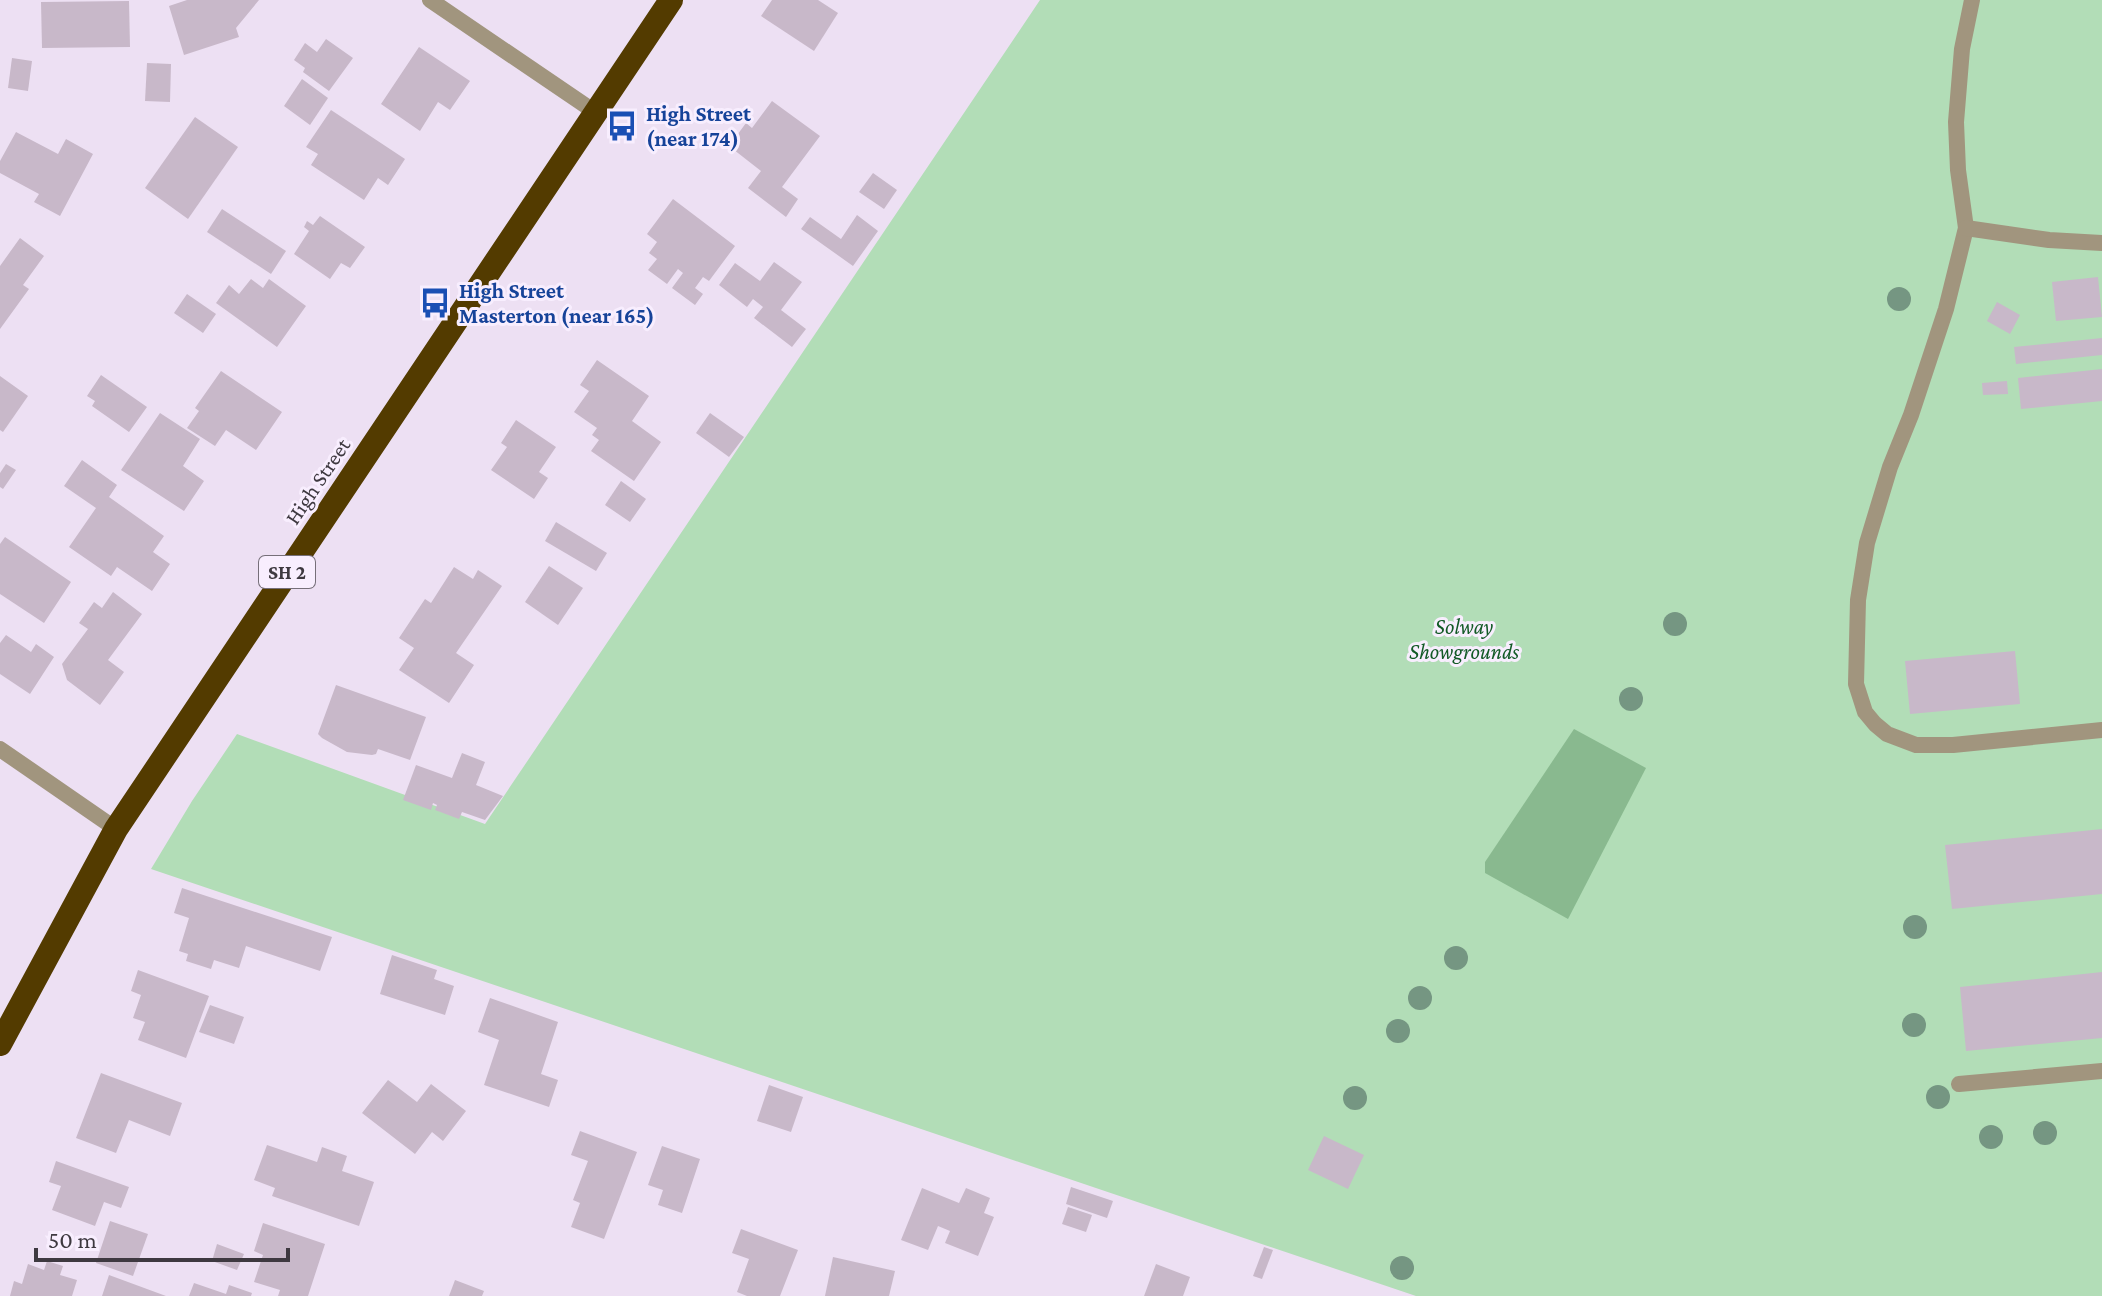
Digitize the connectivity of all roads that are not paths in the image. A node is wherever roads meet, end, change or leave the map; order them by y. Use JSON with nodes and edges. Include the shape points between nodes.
{"nodes":[{"id":1,"x":430,"y":0,"type":"edge"},
{"id":2,"x":671,"y":0,"type":"edge"},
{"id":3,"x":1972,"y":0,"type":"edge"},
{"id":4,"x":595,"y":112,"type":"junction"},
{"id":5,"x":1966,"y":228,"type":"junction"},
{"id":6,"x":2102,"y":243,"type":"edge"},
{"id":7,"x":2102,"y":730,"type":"edge"},
{"id":8,"x":0,"y":749,"type":"edge"},
{"id":9,"x":116,"y":829,"type":"junction"},
{"id":10,"x":0,"y":1044,"type":"edge"},
{"id":11,"x":2102,"y":1071,"type":"edge"},
{"id":12,"x":1959,"y":1084,"type":"dead end"}],
"edges":[{"from":1,"to":4,"type":"street"},
{"from":2,"to":4,"type":"highway","name":"High Street","number":"SH 2"},
{"from":3,"to":5,"type":"street","via":[[1956,122]]},
{"from":4,"to":9,"type":"highway","name":"High Street","number":"SH 2"},
{"from":5,"to":6,"type":"street"},
{"from":5,"to":7,"type":"street","via":[[1946,309],[1867,543],[1855,635],[1859,699],[1887,734],[1916,745]]},
{"from":8,"to":9,"type":"street"},
{"from":9,"to":10,"type":"highway","name":"High Street","number":"SH 2"},
{"from":11,"to":12,"type":"street"}]}
